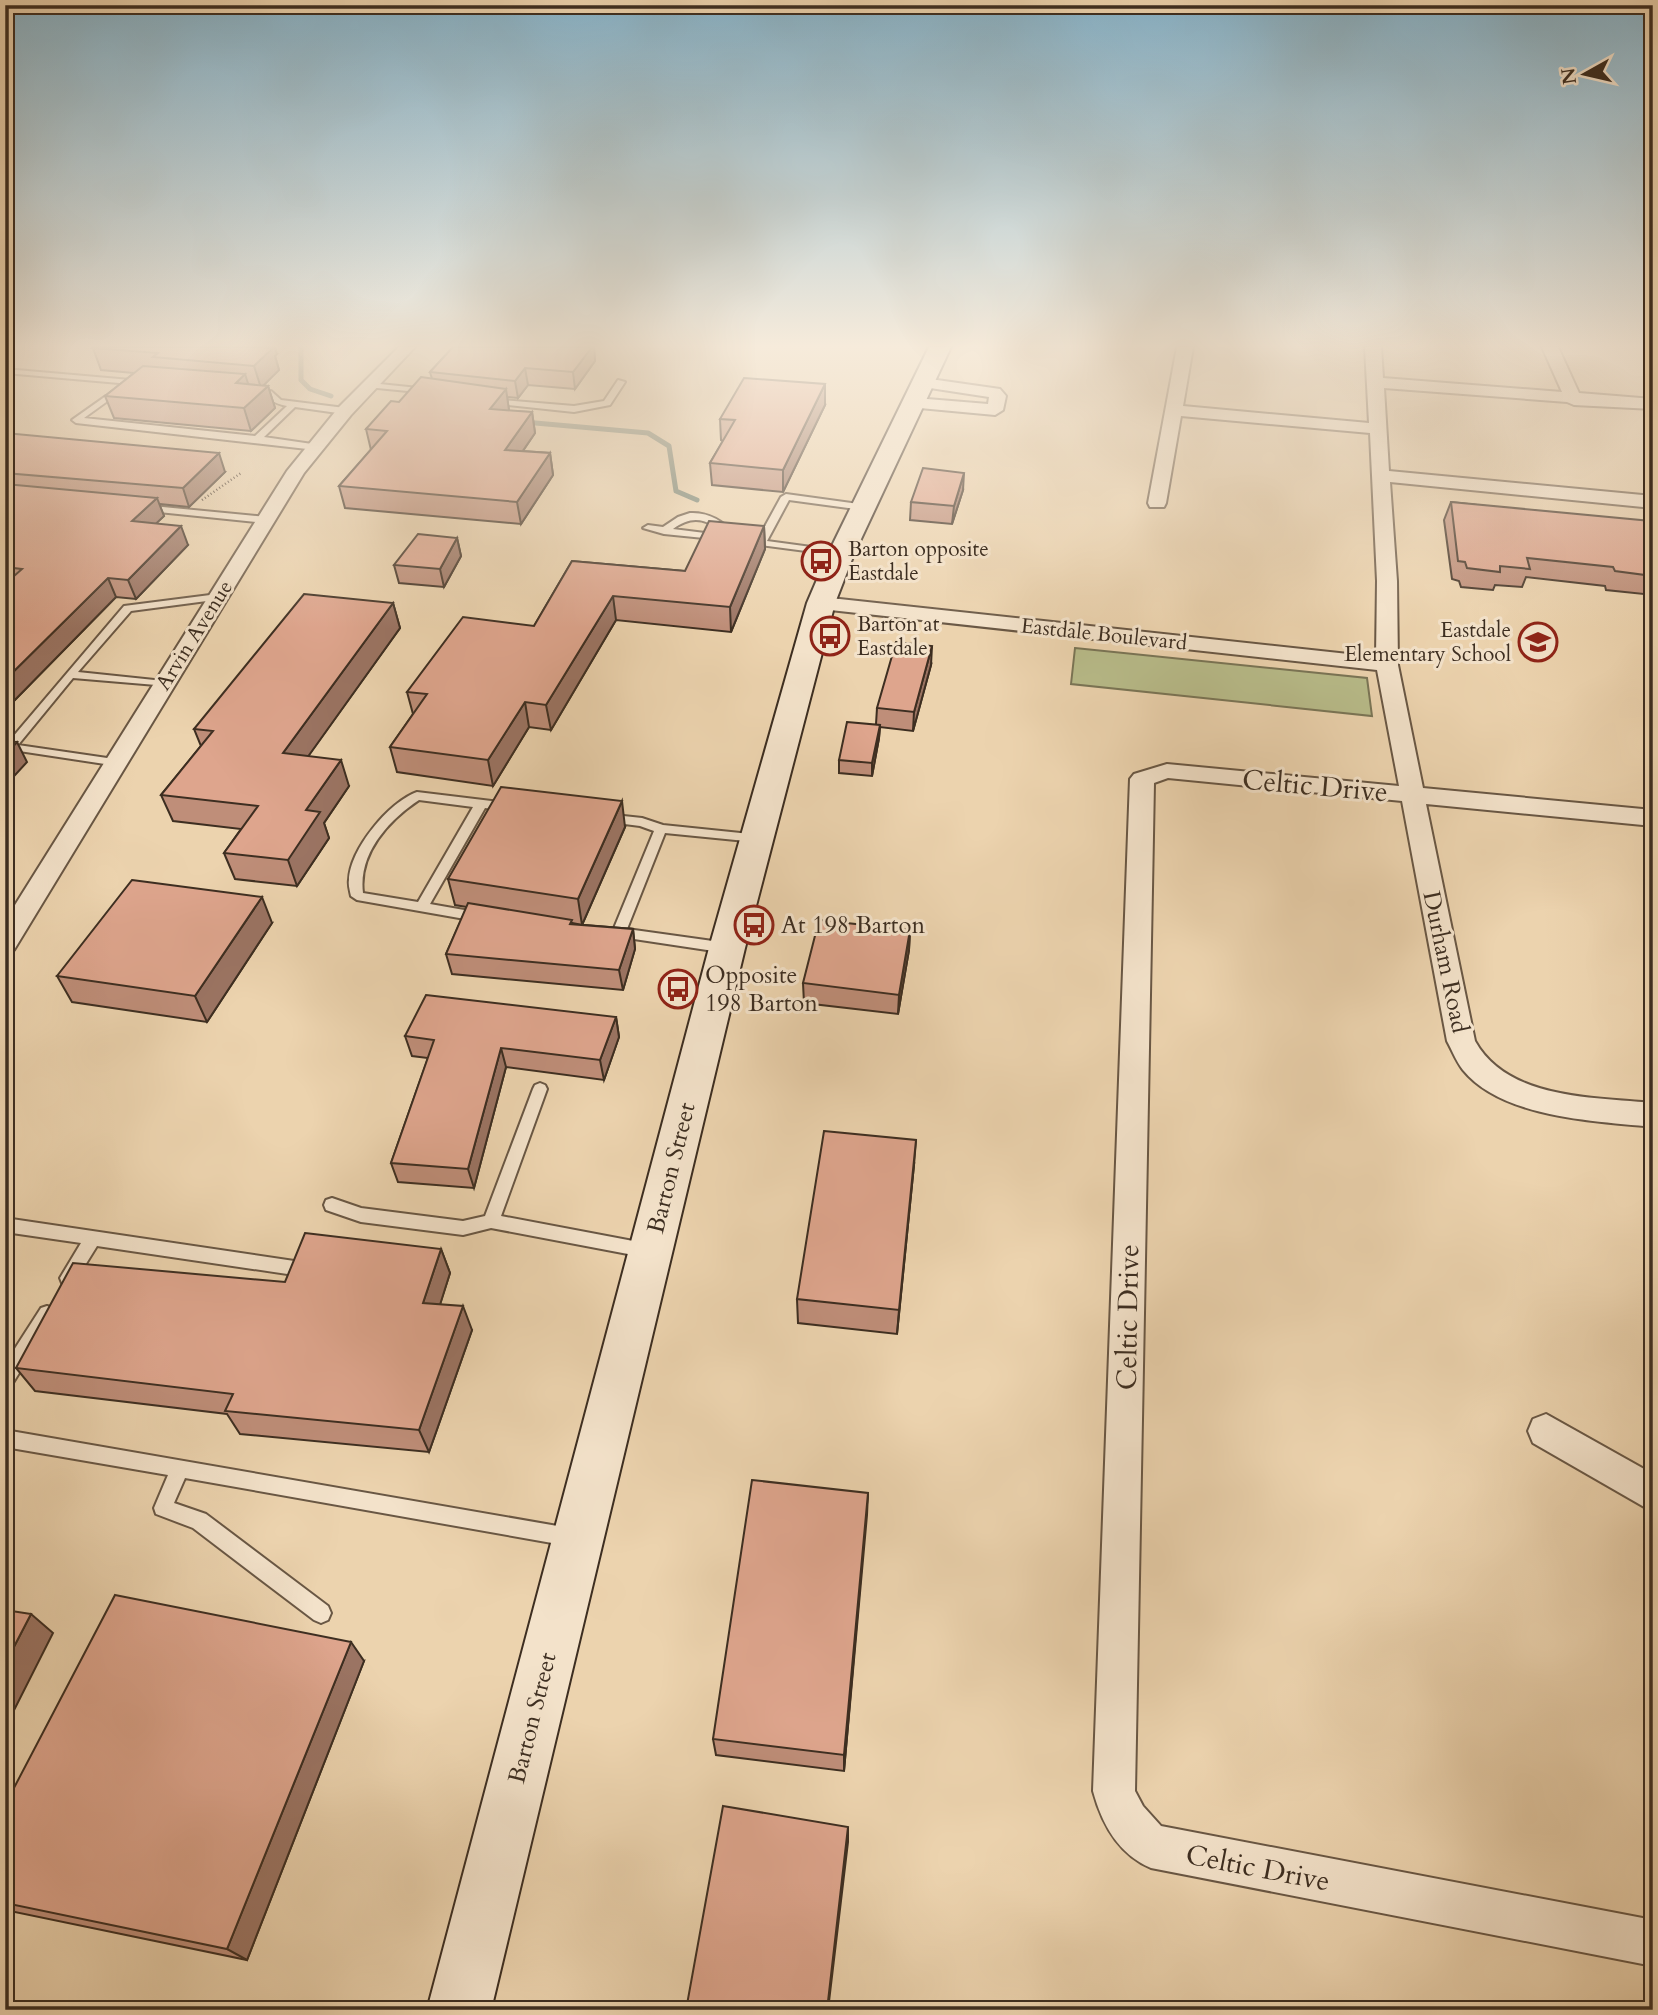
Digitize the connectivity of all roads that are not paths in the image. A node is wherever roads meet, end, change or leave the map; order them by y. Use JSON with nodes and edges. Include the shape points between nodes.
{"nodes":[{"id":1,"x":272,"y":441,"type":"edge"},
{"id":2,"x":321,"y":441,"type":"edge"},
{"id":3,"x":895,"y":441,"type":"edge"},
{"id":4,"x":1168,"y":441,"type":"edge"},
{"id":5,"x":1380,"y":441,"type":"edge"},
{"id":6,"x":316,"y":447,"type":"junction"},
{"id":7,"x":1381,"y":476,"type":"junction"},
{"id":8,"x":1653,"y":502,"type":"edge"},
{"id":9,"x":1157,"y":503,"type":"dead end"},
{"id":10,"x":128,"y":507,"type":"edge"},
{"id":11,"x":863,"y":507,"type":"junction"},
{"id":12,"x":266,"y":520,"type":"junction"},
{"id":13,"x":648,"y":528,"type":"dead end"},
{"id":14,"x":664,"y":531,"type":"junction"},
{"id":15,"x":735,"y":539,"type":"junction"},
{"id":16,"x":761,"y":542,"type":"junction"},
{"id":17,"x":841,"y":554,"type":"junction"},
{"id":18,"x":218,"y":597,"type":"junction"},
{"id":19,"x":821,"y":603,"type":"junction"},
{"id":20,"x":1387,"y":665,"type":"junction"},
{"id":21,"x":70,"y":674,"type":"junction"},
{"id":22,"x":164,"y":684,"type":"junction"},
{"id":23,"x":114,"y":763,"type":"junction"},
{"id":24,"x":1413,"y":794,"type":"junction"},
{"id":25,"x":481,"y":804,"type":"junction"},
{"id":26,"x":521,"y":808,"type":"edge"},
{"id":27,"x":588,"y":816,"type":"edge"},
{"id":28,"x":1653,"y":818,"type":"edge"},
{"id":29,"x":661,"y":829,"type":"junction"},
{"id":30,"x":757,"y":838,"type":"junction"},
{"id":31,"x":421,"y":908,"type":"junction"},
{"id":32,"x":498,"y":920,"type":"edge"},
{"id":33,"x":5,"y":943,"type":"edge"},
{"id":34,"x":727,"y":948,"type":"junction"},
{"id":35,"x":540,"y":1088,"type":"dead end"},
{"id":36,"x":1653,"y":1115,"type":"edge"},
{"id":37,"x":332,"y":1205,"type":"dead end"},
{"id":38,"x":491,"y":1221,"type":"junction"},
{"id":39,"x":5,"y":1225,"type":"edge"},
{"id":40,"x":93,"y":1238,"type":"junction"},
{"id":41,"x":650,"y":1251,"type":"junction"},
{"id":42,"x":301,"y":1269,"type":"edge"},
{"id":43,"x":5,"y":1380,"type":"edge"},
{"id":44,"x":1546,"y":1431,"type":"dead end"},
{"id":45,"x":5,"y":1438,"type":"edge"},
{"id":46,"x":180,"y":1468,"type":"junction"},
{"id":47,"x":1653,"y":1494,"type":"edge"},
{"id":48,"x":578,"y":1538,"type":"junction"},
{"id":49,"x":320,"y":1613,"type":"dead end"},
{"id":50,"x":1653,"y":1943,"type":"edge"},
{"id":51,"x":459,"y":2010,"type":"edge"}],
"edges":[{"from":1,"to":6,"type":"lane"},
{"from":2,"to":6,"type":"street","name":"Arvin Avenue"},
{"from":3,"to":11,"type":"main road","name":"Barton Street"},
{"from":4,"to":9,"type":"street"},
{"from":5,"to":7,"type":"street","name":"Durham Road"},
{"from":6,"to":12,"type":"street","name":"Arvin Avenue"},
{"from":7,"to":8,"type":"street"},
{"from":7,"to":20,"type":"street","name":"Durham Road"},
{"from":10,"to":12,"type":"lane"},
{"from":11,"to":16,"type":"lane","via":[[786,497]]},
{"from":11,"to":17,"type":"main road","name":"Barton Street"},
{"from":12,"to":18,"type":"street","name":"Arvin Avenue"},
{"from":13,"to":14,"type":"lane"},
{"from":14,"to":15,"type":"lane"},
{"from":14,"to":15,"type":"lane","via":[[685,516],[708,517]]},
{"from":15,"to":16,"type":"lane"},
{"from":16,"to":17,"type":"lane"},
{"from":17,"to":19,"type":"main road","name":"Barton Street"},
{"from":18,"to":21,"type":"lane","via":[[128,608]]},
{"from":18,"to":22,"type":"street","name":"Arvin Avenue"},
{"from":19,"to":20,"type":"street","name":"Eastdale Boulevard"},
{"from":19,"to":30,"type":"main road","name":"Barton Street"},
{"from":20,"to":24,"type":"street","name":"Durham Road"},
{"from":21,"to":22,"type":"lane"},
{"from":21,"to":23,"type":"lane","via":[[10,747]]},
{"from":22,"to":23,"type":"street","name":"Arvin Avenue"},
{"from":23,"to":33,"type":"street","name":"Arvin Avenue"},
{"from":24,"to":28,"type":"street","name":"Celtic Drive"},
{"from":24,"to":36,"type":"street","name":"Durham Road","via":[[1451,998],[1461,1041],[1475,1064],[1491,1078],[1535,1100]]},
{"from":24,"to":50,"type":"street","name":"Celtic Drive","via":[[1167,771],[1149,774],[1140,783],[1114,1791],[1128,1822],[1152,1846]]},
{"from":25,"to":26,"type":"lane"},
{"from":25,"to":31,"type":"lane"},
{"from":25,"to":31,"type":"lane","via":[[417,796],[394,811],[371,840],[355,879],[357,896]]},
{"from":27,"to":29,"type":"lane","via":[[642,822]]},
{"from":29,"to":30,"type":"lane"},
{"from":29,"to":34,"type":"lane","via":[[613,933]]},
{"from":30,"to":34,"type":"main road","name":"Barton Street"},
{"from":31,"to":32,"type":"lane"},
{"from":34,"to":41,"type":"main road","name":"Barton Street"},
{"from":35,"to":38,"type":"lane"},
{"from":37,"to":38,"type":"lane","via":[[361,1215],[463,1228]]},
{"from":38,"to":41,"type":"lane"},
{"from":39,"to":40,"type":"lane"},
{"from":40,"to":42,"type":"lane"},
{"from":40,"to":43,"type":"lane"},
{"from":41,"to":48,"type":"main road","name":"Barton Street"},
{"from":44,"to":47,"type":"street"},
{"from":45,"to":46,"type":"lane"},
{"from":46,"to":48,"type":"lane"},
{"from":46,"to":49,"type":"lane","via":[[163,1507],[200,1521]]},
{"from":48,"to":51,"type":"main road","name":"Barton Street"}]}
